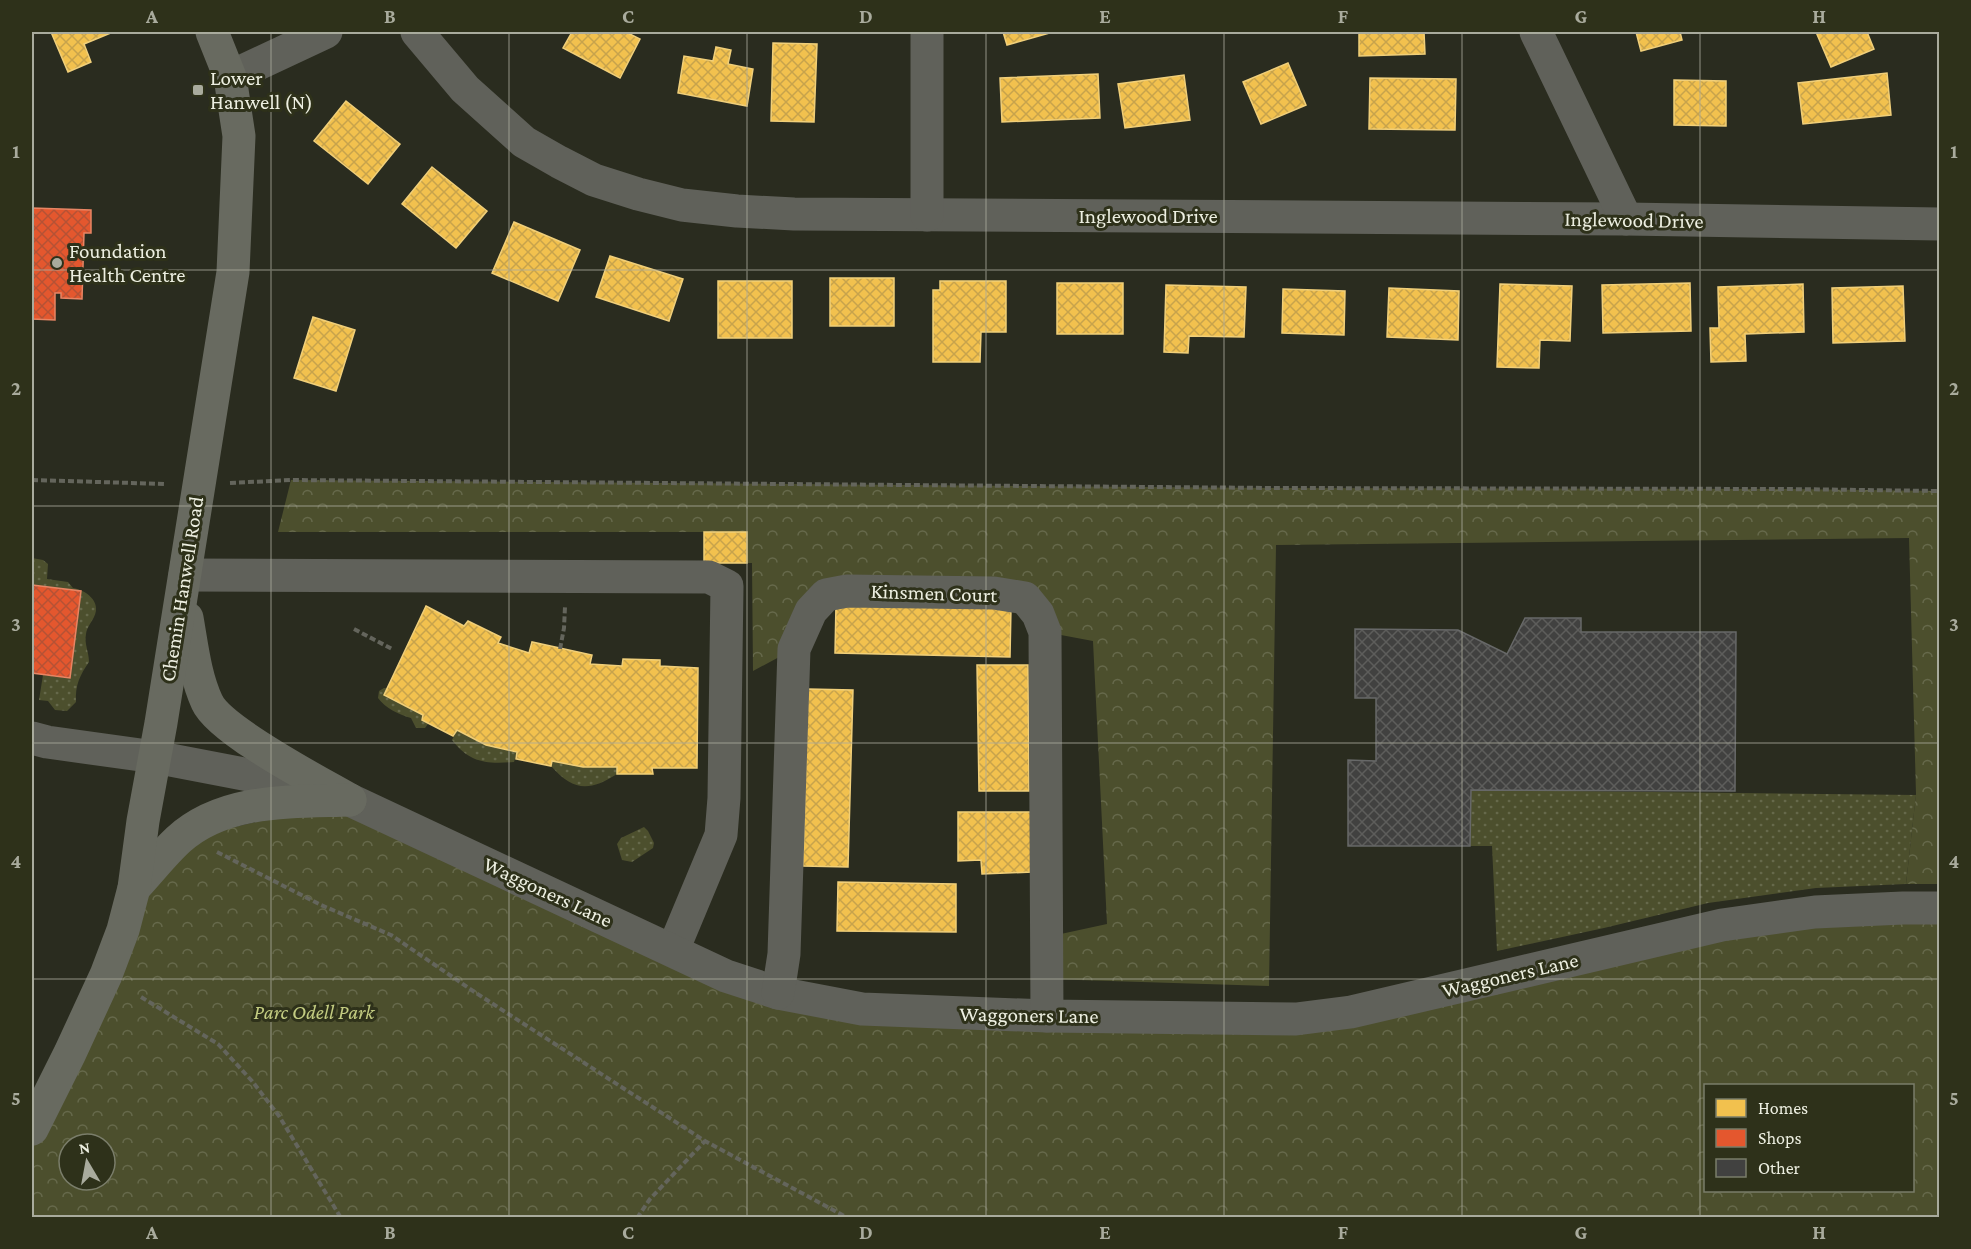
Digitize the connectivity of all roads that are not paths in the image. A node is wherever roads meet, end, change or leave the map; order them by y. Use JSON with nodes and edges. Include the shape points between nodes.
{"nodes":[{"id":1,"x":212,"y":32,"type":"edge"},
{"id":2,"x":326,"y":32,"type":"edge"},
{"id":3,"x":417,"y":32,"type":"edge"},
{"id":4,"x":927,"y":32,"type":"edge"},
{"id":5,"x":1536,"y":32,"type":"edge"},
{"id":6,"x":230,"y":77,"type":"junction"},
{"id":7,"x":927,"y":215,"type":"junction"},
{"id":8,"x":1626,"y":219,"type":"junction"},
{"id":9,"x":1940,"y":224,"type":"edge"},
{"id":10,"x":184,"y":584,"type":"junction"},
{"id":11,"x":32,"y":738,"type":"edge"},
{"id":12,"x":155,"y":757,"type":"junction"},
{"id":13,"x":350,"y":800,"type":"junction"},
{"id":14,"x":134,"y":888,"type":"junction"},
{"id":15,"x":1940,"y":908,"type":"edge"},
{"id":16,"x":673,"y":950,"type":"junction"},
{"id":17,"x":778,"y":993,"type":"junction"},
{"id":18,"x":1047,"y":1016,"type":"junction"},
{"id":19,"x":32,"y":1129,"type":"edge"}],
"edges":[{"from":1,"to":6,"type":"main road","name":"Chemin Hanwell Road"},
{"from":2,"to":6,"type":"street"},
{"from":3,"to":7,"type":"street","name":"Inglewood Drive","via":[[465,89],[524,142],[594,180],[693,206],[794,214]]},
{"from":4,"to":7,"type":"street"},
{"from":5,"to":8,"type":"street"},
{"from":6,"to":10,"type":"main road","name":"Chemin Hanwell Road","via":[[239,136],[233,272]]},
{"from":7,"to":8,"type":"street","name":"Inglewood Drive"},
{"from":8,"to":9,"type":"street","name":"Inglewood Drive"},
{"from":10,"to":12,"type":"main road","name":"Chemin Hanwell Road"},
{"from":10,"to":13,"type":"main road","via":[[196,670],[208,704],[237,733]]},
{"from":10,"to":16,"type":"street","via":[[709,577],[727,586],[721,835]]},
{"from":11,"to":12,"type":"street","name":"Waggoners Lane"},
{"from":12,"to":13,"type":"street","name":"Waggoners Lane","via":[[275,780]]},
{"from":12,"to":14,"type":"main road","name":"Chemin Hanwell Road"},
{"from":13,"to":14,"type":"main road","via":[[278,803],[221,814],[179,840]]},
{"from":13,"to":16,"type":"street","name":"Waggoners Lane"},
{"from":14,"to":19,"type":"main road","name":"Chemin Hanwell Road","via":[[106,975]]},
{"from":15,"to":18,"type":"street","name":"Waggoners Lane","via":[[1815,912],[1722,925],[1351,1012],[1296,1019]]},
{"from":16,"to":17,"type":"street","name":"Waggoners Lane","via":[[726,976]]},
{"from":17,"to":18,"type":"street","name":"Waggoners Lane","via":[[862,1009]]},
{"from":17,"to":18,"type":"street","name":"Kinsmen Court","via":[[784,954],[794,649],[811,611],[826,595],[847,591],[994,593],[1025,598],[1038,614],[1045,632]]}]}
